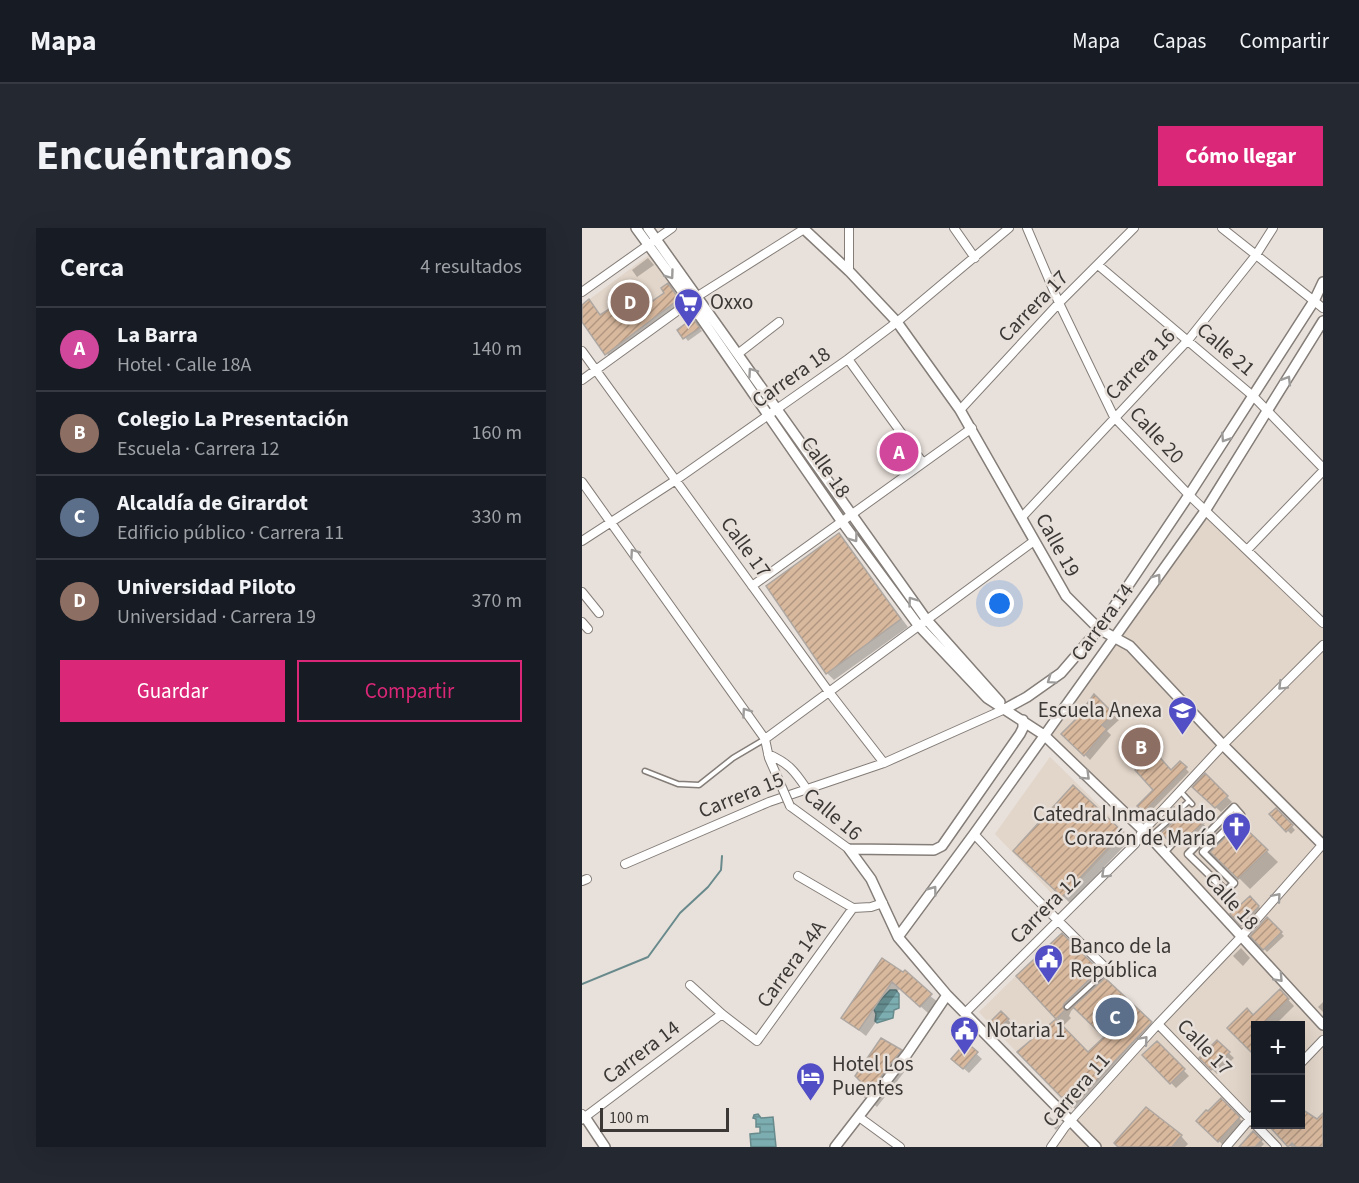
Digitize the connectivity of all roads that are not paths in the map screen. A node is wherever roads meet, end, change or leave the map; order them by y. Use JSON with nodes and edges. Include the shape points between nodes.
{"nodes":[{"id":1,"x":636,"y":228,"type":"edge"},
{"id":2,"x":648,"y":228,"type":"edge"},
{"id":3,"x":672,"y":228,"type":"edge"},
{"id":4,"x":804,"y":228,"type":"edge"},
{"id":5,"x":849,"y":228,"type":"edge"},
{"id":6,"x":954,"y":228,"type":"edge"},
{"id":7,"x":1009,"y":228,"type":"edge"},
{"id":8,"x":1027,"y":228,"type":"edge"},
{"id":9,"x":1134,"y":228,"type":"edge"},
{"id":10,"x":1222,"y":228,"type":"edge"},
{"id":11,"x":1273,"y":228,"type":"edge"},
{"id":12,"x":652,"y":243,"type":"junction"},
{"id":13,"x":1256,"y":255,"type":"junction"},
{"id":14,"x":975,"y":258,"type":"junction"},
{"id":15,"x":1098,"y":265,"type":"junction"},
{"id":16,"x":849,"y":271,"type":"junction"},
{"id":17,"x":1323,"y":282,"type":"edge"},
{"id":18,"x":582,"y":292,"type":"edge"},
{"id":19,"x":699,"y":296,"type":"junction"},
{"id":20,"x":1314,"y":301,"type":"junction"},
{"id":21,"x":690,"y":302,"type":"junction"},
{"id":22,"x":1059,"y":303,"type":"junction"},
{"id":23,"x":1323,"y":308,"type":"edge"},
{"id":24,"x":1323,"y":321,"type":"edge"},
{"id":25,"x":778,"y":322,"type":"dead end"},
{"id":26,"x":897,"y":322,"type":"junction"},
{"id":27,"x":1189,"y":339,"type":"junction"},
{"id":28,"x":582,"y":351,"type":"edge"},
{"id":29,"x":739,"y":353,"type":"junction"},
{"id":30,"x":848,"y":359,"type":"junction"},
{"id":31,"x":597,"y":370,"type":"junction"},
{"id":32,"x":582,"y":380,"type":"edge"},
{"id":33,"x":1252,"y":396,"type":"junction"},
{"id":34,"x":777,"y":408,"type":"junction"},
{"id":35,"x":960,"y":410,"type":"junction"},
{"id":36,"x":1268,"y":412,"type":"junction"},
{"id":37,"x":768,"y":415,"type":"junction"},
{"id":38,"x":1114,"y":417,"type":"junction"},
{"id":39,"x":972,"y":428,"type":"junction"},
{"id":40,"x":923,"y":463,"type":"junction"},
{"id":41,"x":1323,"y":470,"type":"edge"},
{"id":42,"x":676,"y":480,"type":"junction"},
{"id":43,"x":582,"y":482,"type":"edge"},
{"id":44,"x":1189,"y":495,"type":"junction"},
{"id":45,"x":1205,"y":511,"type":"junction"},
{"id":46,"x":851,"y":515,"type":"junction"},
{"id":47,"x":1022,"y":517,"type":"junction"},
{"id":48,"x":842,"y":522,"type":"junction"},
{"id":49,"x":612,"y":523,"type":"junction"},
{"id":50,"x":582,"y":541,"type":"edge"},
{"id":51,"x":1034,"y":541,"type":"junction"},
{"id":52,"x":1247,"y":550,"type":"junction"},
{"id":53,"x":752,"y":586,"type":"junction"},
{"id":54,"x":582,"y":592,"type":"edge"},
{"id":55,"x":599,"y":613,"type":"dead end"},
{"id":56,"x":922,"y":622,"type":"junction"},
{"id":57,"x":1323,"y":623,"type":"edge"},
{"id":58,"x":1099,"y":629,"type":"junction"},
{"id":59,"x":1113,"y":638,"type":"junction"},
{"id":60,"x":1323,"y":645,"type":"edge"},
{"id":61,"x":829,"y":692,"type":"junction"},
{"id":62,"x":1005,"y":709,"type":"junction"},
{"id":63,"x":1023,"y":720,"type":"junction"},
{"id":64,"x":1044,"y":735,"type":"junction"},
{"id":65,"x":765,"y":739,"type":"junction"},
{"id":66,"x":1223,"y":745,"type":"junction"},
{"id":67,"x":768,"y":754,"type":"junction"},
{"id":68,"x":884,"y":763,"type":"junction"},
{"id":69,"x":645,"y":771,"type":"dead end"},
{"id":70,"x":806,"y":788,"type":"junction"},
{"id":71,"x":1180,"y":791,"type":"junction"},
{"id":72,"x":1178,"y":810,"type":"dead end"},
{"id":73,"x":1168,"y":820,"type":"dead end"},
{"id":74,"x":974,"y":834,"type":"junction"},
{"id":75,"x":1146,"y":835,"type":"junction"},
{"id":76,"x":1172,"y":838,"type":"dead end"},
{"id":77,"x":1323,"y":845,"type":"edge"},
{"id":78,"x":849,"y":849,"type":"junction"},
{"id":79,"x":1165,"y":853,"type":"junction"},
{"id":80,"x":625,"y":864,"type":"dead end"},
{"id":81,"x":798,"y":876,"type":"dead end"},
{"id":82,"x":1234,"y":883,"type":"joint"},
{"id":83,"x":883,"y":903,"type":"junction"},
{"id":84,"x":854,"y":908,"type":"junction"},
{"id":85,"x":1059,"y":920,"type":"junction"},
{"id":86,"x":898,"y":937,"type":"junction"},
{"id":87,"x":1241,"y":937,"type":"junction"},
{"id":88,"x":1105,"y":972,"type":"joint"},
{"id":89,"x":690,"y":985,"type":"dead end"},
{"id":90,"x":947,"y":995,"type":"junction"},
{"id":91,"x":1067,"y":1007,"type":"dead end"},
{"id":92,"x":965,"y":1013,"type":"junction"},
{"id":93,"x":722,"y":1014,"type":"junction"},
{"id":94,"x":1158,"y":1024,"type":"junction"},
{"id":95,"x":1323,"y":1024,"type":"edge"},
{"id":96,"x":1323,"y":1040,"type":"edge"},
{"id":97,"x":1305,"y":1057,"type":"edge"},
{"id":98,"x":583,"y":1117,"type":"edge"},
{"id":99,"x":859,"y":1117,"type":"junction"},
{"id":100,"x":1249,"y":1119,"type":"junction"},
{"id":101,"x":1071,"y":1121,"type":"junction"},
{"id":102,"x":605,"y":1147,"type":"edge"},
{"id":103,"x":835,"y":1147,"type":"edge"},
{"id":104,"x":900,"y":1147,"type":"edge"},
{"id":105,"x":1051,"y":1147,"type":"edge"},
{"id":106,"x":1096,"y":1147,"type":"edge"},
{"id":107,"x":1226,"y":1147,"type":"edge"},
{"id":108,"x":1277,"y":1147,"type":"edge"}],
"edges":[{"from":1,"to":12,"type":"street","name":"Calle 18"},
{"from":2,"to":12,"type":"street","name":"Calle 18"},
{"from":3,"to":12,"type":"street"},
{"from":4,"to":16,"type":"street","name":"Calle 19"},
{"from":4,"to":19,"type":"street"},
{"from":5,"to":16,"type":"street"},
{"from":6,"to":14,"type":"street"},
{"from":7,"to":14,"type":"street","name":"Carrera 18"},
{"from":8,"to":22,"type":"street","name":"Calle 20"},
{"from":9,"to":15,"type":"street","name":"Carrera 17"},
{"from":10,"to":13,"type":"street"},
{"from":11,"to":13,"type":"street","name":"Carrera 16"},
{"from":12,"to":18,"type":"street"},
{"from":12,"to":19,"type":"street","name":"Calle 18"},
{"from":12,"to":21,"type":"street","name":"Calle 18","one_way":true},
{"from":13,"to":20,"type":"street"},
{"from":13,"to":27,"type":"street","name":"Carrera 16"},
{"from":14,"to":26,"type":"street","name":"Carrera 18"},
{"from":15,"to":22,"type":"street","name":"Carrera 17"},
{"from":15,"to":27,"type":"street","name":"Calle 21"},
{"from":16,"to":26,"type":"street","name":"Calle 19"},
{"from":17,"to":20,"type":"street","name":"Carrera 14"},
{"from":19,"to":21,"type":"street"},
{"from":19,"to":29,"type":"street","name":"Calle 18"},
{"from":20,"to":23,"type":"street"},
{"from":20,"to":33,"type":"street","name":"Carrera 14"},
{"from":21,"to":31,"type":"street"},
{"from":21,"to":37,"type":"street","name":"Calle 18"},
{"from":22,"to":35,"type":"street","name":"Carrera 17"},
{"from":22,"to":38,"type":"street","name":"Calle 20"},
{"from":36,"to":24,"type":"street","name":"Carrera 14","one_way":true},
{"from":25,"to":29,"type":"street"},
{"from":26,"to":30,"type":"street","name":"Carrera 18"},
{"from":26,"to":35,"type":"street","name":"Calle 19"},
{"from":27,"to":33,"type":"street","name":"Calle 21"},
{"from":27,"to":38,"type":"street","name":"Carrera 16"},
{"from":28,"to":31,"type":"street","name":"Calle 17"},
{"from":34,"to":29,"type":"street","name":"Calle 18","one_way":true},
{"from":30,"to":34,"type":"street","name":"Carrera 18"},
{"from":30,"to":40,"type":"street"},
{"from":31,"to":32,"type":"street"},
{"from":31,"to":42,"type":"street","name":"Calle 17"},
{"from":33,"to":36,"type":"street","name":"Calle 21"},
{"from":33,"to":44,"type":"street","name":"Carrera 14","one_way":true},
{"from":34,"to":37,"type":"street","name":"Carrera 18"},
{"from":34,"to":46,"type":"street","name":"Calle 18"},
{"from":35,"to":39,"type":"street","name":"Calle 19"},
{"from":36,"to":41,"type":"street","name":"Calle 21"},
{"from":36,"to":45,"type":"street","name":"Carrera 14"},
{"from":37,"to":42,"type":"street","name":"Carrera 18"},
{"from":37,"to":48,"type":"street","name":"Calle 18"},
{"from":38,"to":44,"type":"street","name":"Calle 20"},
{"from":38,"to":47,"type":"street","name":"Carrera 16"},
{"from":39,"to":40,"type":"street"},
{"from":39,"to":47,"type":"street","name":"Calle 19"},
{"from":40,"to":46,"type":"street"},
{"from":41,"to":52,"type":"street"},
{"from":42,"to":49,"type":"street","name":"Carrera 18"},
{"from":42,"to":53,"type":"street","name":"Calle 17"},
{"from":43,"to":49,"type":"street","name":"Calle 16"},
{"from":44,"to":45,"type":"street","name":"Calle 20"},
{"from":44,"to":58,"type":"street","name":"Carrera 14"},
{"from":45,"to":52,"type":"street","name":"Calle 20"},
{"from":59,"to":45,"type":"street","name":"Carrera 14","one_way":true},
{"from":46,"to":48,"type":"street"},
{"from":56,"to":46,"type":"street","name":"Calle 18","one_way":true},
{"from":47,"to":51,"type":"street","name":"Calle 19"},
{"from":48,"to":53,"type":"street"},
{"from":48,"to":56,"type":"street","name":"Calle 18","one_way":true},
{"from":49,"to":50,"type":"street","name":"Carrera 18"},
{"from":65,"to":49,"type":"street","name":"Calle 16","one_way":true},
{"from":51,"to":56,"type":"street"},
{"from":51,"to":58,"type":"street","name":"Calle 19","via":[[1066,596]]},
{"from":52,"to":57,"type":"street","name":"Calle 20"},
{"from":53,"to":61,"type":"street","name":"Calle 17"},
{"from":54,"to":55,"type":"street"},
{"from":56,"to":61,"type":"street"},
{"from":56,"to":62,"type":"street","name":"Calle 18"},
{"from":58,"to":59,"type":"street","name":"Calle 19"},
{"from":58,"to":62,"type":"street","name":"Carrera 14","one_way":true,"via":[[1061,673]]},
{"from":59,"to":64,"type":"street","name":"Carrera 14"},
{"from":59,"to":66,"type":"street","name":"Calle 19","via":[[1130,646]]},
{"from":60,"to":66,"type":"street","name":"Carrera 12","one_way":true},
{"from":61,"to":65,"type":"street"},
{"from":61,"to":68,"type":"street","name":"Calle 17"},
{"from":62,"to":63,"type":"street","name":"Calle 18"},
{"from":62,"to":68,"type":"street","name":"Carrera 15"},
{"from":63,"to":64,"type":"street","name":"Calle 18"},
{"from":63,"to":78,"type":"street","via":[[1020,734],[942,846],[934,850]]},
{"from":64,"to":74,"type":"street","name":"Carrera 14"},
{"from":64,"to":75,"type":"street","name":"Calle 18","one_way":true},
{"from":65,"to":67,"type":"street","name":"Calle 16"},
{"from":65,"to":69,"type":"lane","via":[[699,785],[678,784]]},
{"from":66,"to":71,"type":"street","name":"Carrera 12"},
{"from":66,"to":77,"type":"street","name":"Calle 19"},
{"from":67,"to":70,"type":"street","via":[[785,761]]},
{"from":67,"to":78,"type":"street","name":"Calle 16","bridge":true,"via":[[790,806]]},
{"from":68,"to":70,"type":"street","name":"Carrera 15"},
{"from":70,"to":80,"type":"street","name":"Carrera 15"},
{"from":71,"to":72,"type":"lane","via":[[1191,802]]},
{"from":71,"to":75,"type":"street","name":"Carrera 12"},
{"from":73,"to":75,"type":"lane","via":[[1162,829]]},
{"from":74,"to":85,"type":"street"},
{"from":86,"to":74,"type":"street","name":"Carrera 14","one_way":true},
{"from":75,"to":79,"type":"street","name":"Calle 18"},
{"from":75,"to":85,"type":"street","name":"Carrera 12","one_way":true},
{"from":76,"to":79,"type":"lane","via":[[1174,843]]},
{"from":87,"to":77,"type":"street","name":"Carrera 11","one_way":true},
{"from":78,"to":83,"type":"street","name":"Calle 16"},
{"from":79,"to":87,"type":"street","name":"Calle 18"},
{"from":81,"to":84,"type":"street"},
{"from":82,"to":82,"type":"street","via":[[1226,891],[1188,854],[1234,807],[1241,815],[1203,852]]},
{"from":83,"to":84,"type":"street"},
{"from":83,"to":86,"type":"street","name":"Calle 16"},
{"from":84,"to":93,"type":"street","name":"Carrera 14A","via":[[757,1041]]},
{"from":85,"to":88,"type":"street","via":[[1107,969]]},
{"from":85,"to":92,"type":"street","name":"Carrera 12"},
{"from":86,"to":90,"type":"street","name":"Calle 16"},
{"from":87,"to":94,"type":"street","name":"Carrera 11"},
{"from":87,"to":95,"type":"street","name":"Calle 18","one_way":true},
{"from":88,"to":91,"type":"lane"},
{"from":89,"to":93,"type":"street"},
{"from":90,"to":92,"type":"street","name":"Calle 16"},
{"from":90,"to":99,"type":"street"},
{"from":92,"to":101,"type":"street","name":"Calle 16"},
{"from":93,"to":98,"type":"street","name":"Carrera 14"},
{"from":94,"to":100,"type":"street","name":"Calle 17"},
{"from":101,"to":94,"type":"street","name":"Carrera 11","one_way":true},
{"from":96,"to":97,"type":"street"},
{"from":98,"to":102,"type":"street"},
{"from":99,"to":103,"type":"street"},
{"from":99,"to":104,"type":"street"},
{"from":100,"to":107,"type":"street"},
{"from":100,"to":108,"type":"street","name":"Calle 17"},
{"from":101,"to":105,"type":"street","name":"Carrera 11"},
{"from":101,"to":106,"type":"street","name":"Calle 16"}]}
